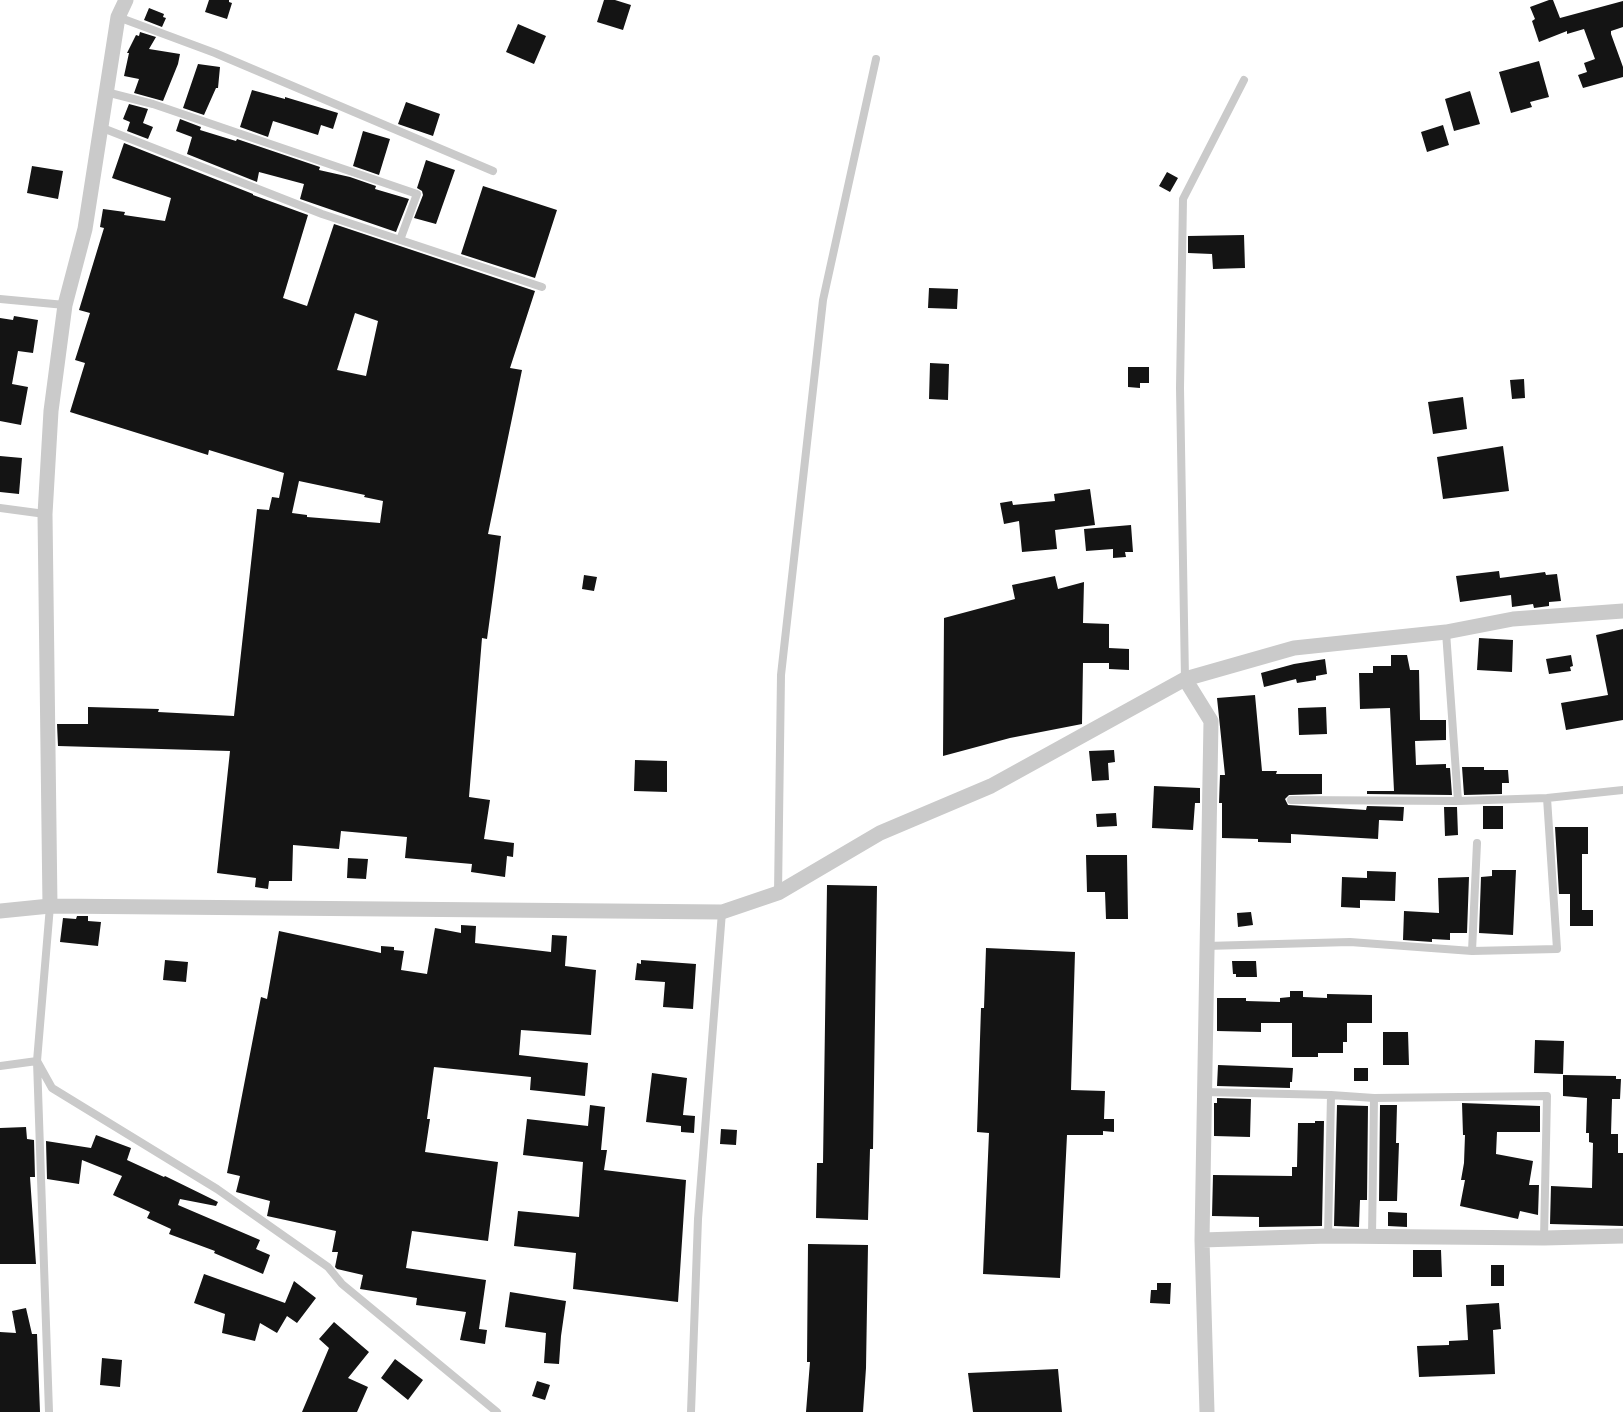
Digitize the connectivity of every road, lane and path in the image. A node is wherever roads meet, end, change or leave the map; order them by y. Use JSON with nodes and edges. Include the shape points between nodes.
{"nodes":[{"id":1,"x":126,"y":0,"type":"edge"},
{"id":2,"x":118,"y":17,"type":"junction"},
{"id":3,"x":876,"y":59,"type":"dead end"},
{"id":4,"x":1244,"y":80,"type":"dead end"},
{"id":5,"x":106,"y":92,"type":"junction"},
{"id":6,"x":100,"y":126,"type":"junction"},
{"id":7,"x":493,"y":171,"type":"dead end"},
{"id":8,"x":400,"y":240,"type":"junction"},
{"id":9,"x":542,"y":287,"type":"dead end"},
{"id":10,"x":0,"y":299,"type":"edge"},
{"id":11,"x":65,"y":305,"type":"junction"},
{"id":12,"x":0,"y":508,"type":"edge"},
{"id":13,"x":45,"y":514,"type":"junction"},
{"id":14,"x":1623,"y":611,"type":"edge"},
{"id":15,"x":1446,"y":632,"type":"junction"},
{"id":16,"x":1185,"y":680,"type":"junction"},
{"id":17,"x":1623,"y":790,"type":"edge"},
{"id":18,"x":1548,"y":798,"type":"junction"},
{"id":19,"x":1291,"y":800,"type":"dead end"},
{"id":20,"x":1458,"y":801,"type":"junction"},
{"id":21,"x":1476,"y":843,"type":"dead end"},
{"id":22,"x":778,"y":893,"type":"junction"},
{"id":23,"x":50,"y":906,"type":"junction"},
{"id":24,"x":0,"y":911,"type":"edge"},
{"id":25,"x":722,"y":912,"type":"junction"},
{"id":26,"x":1206,"y":946,"type":"junction"},
{"id":27,"x":1472,"y":951,"type":"junction"},
{"id":28,"x":37,"y":1061,"type":"junction"},
{"id":29,"x":0,"y":1066,"type":"edge"},
{"id":30,"x":1204,"y":1092,"type":"junction"},
{"id":31,"x":1331,"y":1095,"type":"junction"},
{"id":32,"x":1374,"y":1098,"type":"junction"},
{"id":33,"x":1328,"y":1236,"type":"junction"},
{"id":34,"x":1372,"y":1236,"type":"junction"},
{"id":35,"x":1623,"y":1236,"type":"edge"},
{"id":36,"x":1544,"y":1238,"type":"junction"},
{"id":37,"x":1202,"y":1240,"type":"junction"},
{"id":38,"x":49,"y":1412,"type":"edge"},
{"id":39,"x":497,"y":1412,"type":"edge"},
{"id":40,"x":691,"y":1412,"type":"edge"},
{"id":41,"x":1207,"y":1412,"type":"edge"}],
"edges":[{"from":1,"to":2,"type":"street"},
{"from":2,"to":5,"type":"street"},
{"from":2,"to":7,"type":"lane","via":[[215,53]]},
{"from":3,"to":22,"type":"lane","via":[[823,300],[781,675]]},
{"from":4,"to":16,"type":"lane","via":[[1182,199],[1180,388]]},
{"from":5,"to":6,"type":"street"},
{"from":5,"to":8,"type":"lane","via":[[153,104],[417,194]]},
{"from":6,"to":8,"type":"lane","via":[[322,214]]},
{"from":6,"to":11,"type":"street","via":[[85,230]]},
{"from":8,"to":9,"type":"lane"},
{"from":10,"to":11,"type":"lane"},
{"from":11,"to":13,"type":"street","via":[[51,411]]},
{"from":12,"to":13,"type":"lane"},
{"from":13,"to":23,"type":"street"},
{"from":14,"to":15,"type":"street","via":[[1513,619]]},
{"from":15,"to":16,"type":"street","via":[[1294,648]]},
{"from":15,"to":20,"type":"lane"},
{"from":16,"to":22,"type":"street","via":[[991,786],[880,833]]},
{"from":16,"to":26,"type":"street","via":[[1211,720]]},
{"from":17,"to":18,"type":"lane"},
{"from":18,"to":20,"type":"lane"},
{"from":18,"to":27,"type":"lane","via":[[1557,949]]},
{"from":19,"to":20,"type":"lane"},
{"from":21,"to":27,"type":"lane"},
{"from":22,"to":25,"type":"street"},
{"from":23,"to":24,"type":"street"},
{"from":23,"to":25,"type":"street"},
{"from":23,"to":28,"type":"lane"},
{"from":25,"to":40,"type":"lane","via":[[698,1219]]},
{"from":26,"to":27,"type":"lane","via":[[1350,942]]},
{"from":26,"to":30,"type":"street"},
{"from":28,"to":29,"type":"lane"},
{"from":28,"to":38,"type":"lane"},
{"from":28,"to":39,"type":"lane","via":[[52,1088],[217,1189],[328,1267],[342,1284]]},
{"from":30,"to":31,"type":"lane"},
{"from":30,"to":37,"type":"street"},
{"from":31,"to":32,"type":"lane"},
{"from":31,"to":33,"type":"lane"},
{"from":32,"to":34,"type":"lane"},
{"from":32,"to":36,"type":"lane","via":[[1547,1096]]},
{"from":33,"to":34,"type":"street"},
{"from":33,"to":37,"type":"street"},
{"from":34,"to":36,"type":"street"},
{"from":35,"to":36,"type":"street"},
{"from":37,"to":41,"type":"street"}]}
